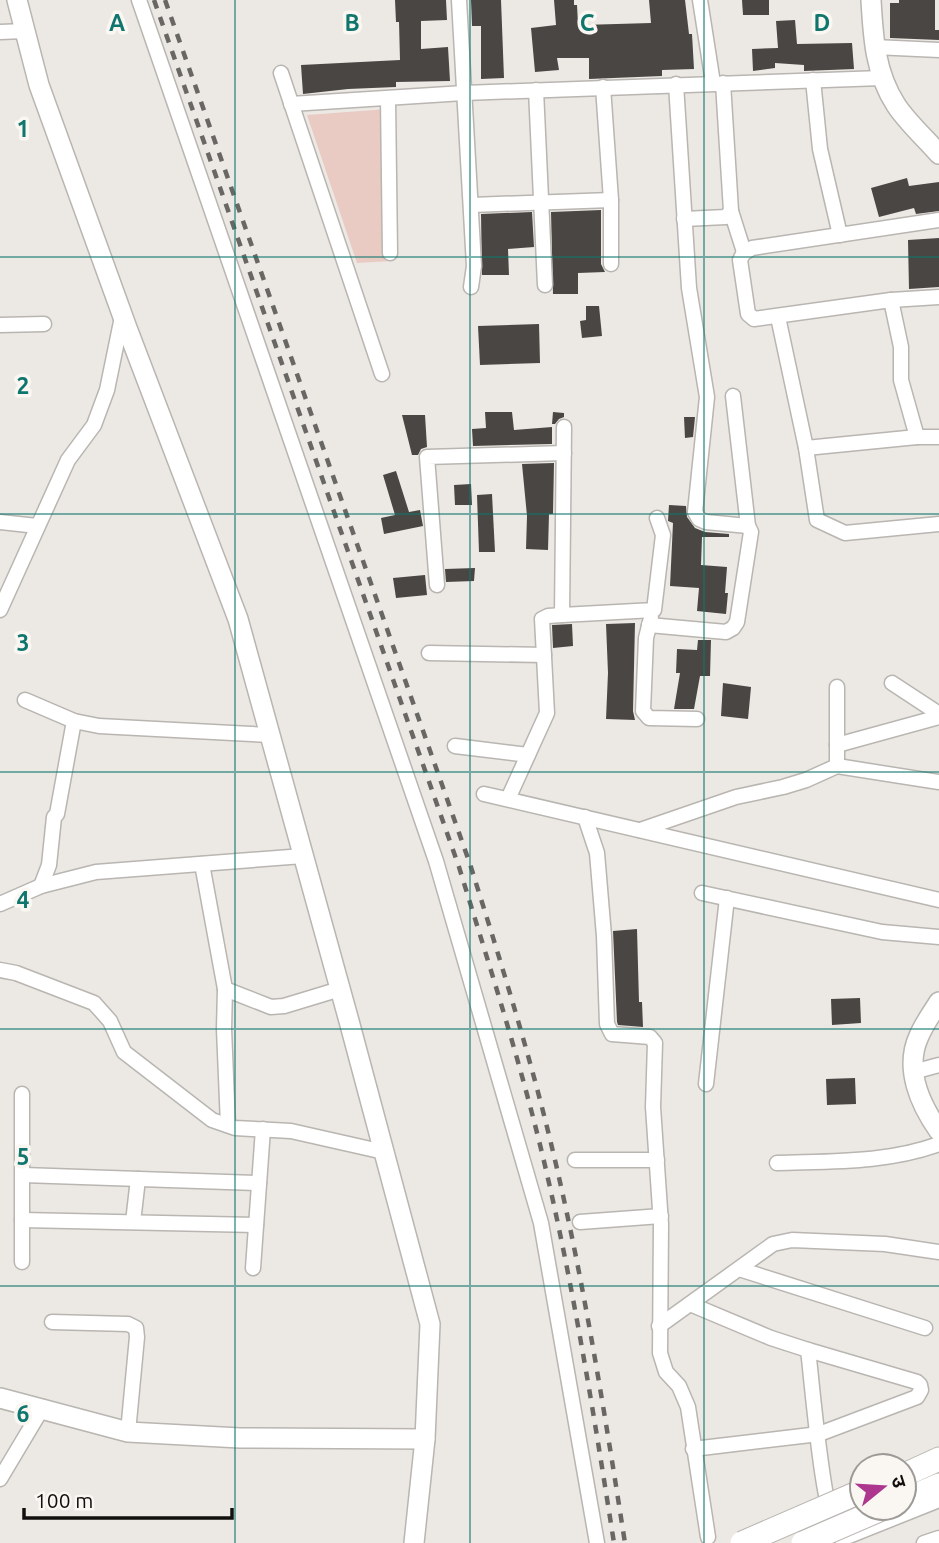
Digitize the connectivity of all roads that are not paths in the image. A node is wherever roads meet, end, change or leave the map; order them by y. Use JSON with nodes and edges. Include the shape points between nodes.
{"nodes":[{"id":1,"x":17,"y":0,"type":"edge"},
{"id":2,"x":139,"y":0,"type":"edge"},
{"id":3,"x":459,"y":0,"type":"edge"},
{"id":4,"x":700,"y":0,"type":"edge"},
{"id":5,"x":870,"y":0,"type":"edge"},
{"id":6,"x":25,"y":31,"type":"junction"},
{"id":7,"x":0,"y":32,"type":"edge"},
{"id":8,"x":874,"y":47,"type":"junction"},
{"id":9,"x":939,"y":50,"type":"edge"},
{"id":10,"x":281,"y":73,"type":"dead end"},
{"id":11,"x":882,"y":78,"type":"junction"},
{"id":12,"x":813,"y":80,"type":"junction"},
{"id":13,"x":718,"y":83,"type":"junction"},
{"id":14,"x":676,"y":85,"type":"junction"},
{"id":15,"x":603,"y":87,"type":"junction"},
{"id":16,"x":536,"y":90,"type":"junction"},
{"id":17,"x":464,"y":93,"type":"junction"},
{"id":18,"x":388,"y":99,"type":"junction"},
{"id":19,"x":291,"y":104,"type":"junction"},
{"id":20,"x":939,"y":154,"type":"edge"},
{"id":21,"x":611,"y":200,"type":"junction"},
{"id":22,"x":541,"y":202,"type":"junction"},
{"id":23,"x":471,"y":205,"type":"junction"},
{"id":24,"x":731,"y":211,"type":"junction"},
{"id":25,"x":684,"y":219,"type":"junction"},
{"id":26,"x":939,"y":220,"type":"edge"},
{"id":27,"x":840,"y":235,"type":"junction"},
{"id":28,"x":744,"y":252,"type":"junction"},
{"id":29,"x":390,"y":253,"type":"dead end"},
{"id":30,"x":611,"y":264,"type":"dead end"},
{"id":31,"x":545,"y":285,"type":"dead end"},
{"id":32,"x":471,"y":287,"type":"dead end"},
{"id":33,"x":939,"y":297,"type":"edge"},
{"id":34,"x":891,"y":300,"type":"junction"},
{"id":35,"x":122,"y":315,"type":"junction"},
{"id":36,"x":778,"y":317,"type":"junction"},
{"id":37,"x":44,"y":324,"type":"dead end"},
{"id":38,"x":0,"y":325,"type":"edge"},
{"id":39,"x":382,"y":374,"type":"dead end"},
{"id":40,"x":733,"y":396,"type":"dead end"},
{"id":41,"x":564,"y":426,"type":"dead end"},
{"id":42,"x":917,"y":437,"type":"junction"},
{"id":43,"x":939,"y":438,"type":"edge"},
{"id":44,"x":806,"y":448,"type":"junction"},
{"id":45,"x":564,"y":453,"type":"junction"},
{"id":46,"x":657,"y":518,"type":"dead end"},
{"id":47,"x":0,"y":522,"type":"edge"},
{"id":48,"x":939,"y":524,"type":"edge"},
{"id":49,"x":37,"y":526,"type":"junction"},
{"id":50,"x":748,"y":526,"type":"junction"},
{"id":51,"x":437,"y":584,"type":"dead end"},
{"id":52,"x":0,"y":610,"type":"edge"},
{"id":53,"x":654,"y":610,"type":"junction"},
{"id":54,"x":562,"y":615,"type":"junction"},
{"id":55,"x":649,"y":625,"type":"junction"},
{"id":56,"x":429,"y":653,"type":"dead end"},
{"id":57,"x":544,"y":655,"type":"junction"},
{"id":58,"x":892,"y":683,"type":"dead end"},
{"id":59,"x":837,"y":687,"type":"dead end"},
{"id":60,"x":25,"y":700,"type":"dead end"},
{"id":61,"x":939,"y":716,"type":"edge"},
{"id":62,"x":697,"y":719,"type":"dead end"},
{"id":63,"x":74,"y":721,"type":"junction"},
{"id":64,"x":270,"y":735,"type":"junction"},
{"id":65,"x":836,"y":745,"type":"junction"},
{"id":66,"x":455,"y":746,"type":"dead end"},
{"id":67,"x":528,"y":755,"type":"junction"},
{"id":68,"x":837,"y":765,"type":"junction"},
{"id":69,"x":939,"y":782,"type":"edge"},
{"id":70,"x":484,"y":794,"type":"dead end"},
{"id":71,"x":508,"y":799,"type":"junction"},
{"id":72,"x":585,"y":817,"type":"junction"},
{"id":73,"x":639,"y":830,"type":"junction"},
{"id":74,"x":303,"y":856,"type":"junction"},
{"id":75,"x":202,"y":864,"type":"junction"},
{"id":76,"x":41,"y":886,"type":"junction"},
{"id":77,"x":702,"y":893,"type":"dead end"},
{"id":78,"x":727,"y":898,"type":"junction"},
{"id":79,"x":939,"y":900,"type":"edge"},
{"id":80,"x":0,"y":904,"type":"edge"},
{"id":81,"x":939,"y":937,"type":"edge"},
{"id":82,"x":0,"y":971,"type":"edge"},
{"id":83,"x":225,"y":989,"type":"junction"},
{"id":84,"x":340,"y":989,"type":"junction"},
{"id":85,"x":939,"y":1002,"type":"edge"},
{"id":86,"x":939,"y":1065,"type":"edge"},
{"id":87,"x":913,"y":1072,"type":"junction"},
{"id":88,"x":706,"y":1084,"type":"dead end"},
{"id":89,"x":22,"y":1094,"type":"dead end"},
{"id":90,"x":228,"y":1125,"type":"junction"},
{"id":91,"x":263,"y":1129,"type":"junction"},
{"id":92,"x":939,"y":1131,"type":"edge"},
{"id":93,"x":939,"y":1144,"type":"edge"},
{"id":94,"x":384,"y":1152,"type":"junction"},
{"id":95,"x":575,"y":1160,"type":"dead end"},
{"id":96,"x":657,"y":1160,"type":"junction"},
{"id":97,"x":777,"y":1163,"type":"dead end"},
{"id":98,"x":23,"y":1175,"type":"junction"},
{"id":99,"x":138,"y":1179,"type":"junction"},
{"id":100,"x":259,"y":1183,"type":"junction"},
{"id":101,"x":660,"y":1216,"type":"junction"},
{"id":102,"x":22,"y":1220,"type":"junction"},
{"id":103,"x":132,"y":1222,"type":"junction"},
{"id":104,"x":580,"y":1222,"type":"dead end"},
{"id":105,"x":256,"y":1225,"type":"junction"},
{"id":106,"x":939,"y":1252,"type":"edge"},
{"id":107,"x":22,"y":1262,"type":"dead end"},
{"id":108,"x":253,"y":1268,"type":"dead end"},
{"id":109,"x":739,"y":1269,"type":"junction"},
{"id":110,"x":690,"y":1304,"type":"junction"},
{"id":111,"x":52,"y":1322,"type":"dead end"},
{"id":112,"x":659,"y":1326,"type":"junction"},
{"id":113,"x":925,"y":1328,"type":"dead end"},
{"id":114,"x":808,"y":1350,"type":"junction"},
{"id":115,"x":0,"y":1398,"type":"edge"},
{"id":116,"x":43,"y":1408,"type":"junction"},
{"id":117,"x":128,"y":1432,"type":"junction"},
{"id":118,"x":819,"y":1434,"type":"junction"},
{"id":119,"x":425,"y":1439,"type":"junction"},
{"id":120,"x":693,"y":1449,"type":"junction"},
{"id":121,"x":939,"y":1459,"type":"edge"},
{"id":122,"x":918,"y":1469,"type":"edge"},
{"id":123,"x":0,"y":1479,"type":"edge"},
{"id":124,"x":939,"y":1485,"type":"edge"},
{"id":125,"x":918,"y":1494,"type":"edge"},
{"id":126,"x":848,"y":1497,"type":"edge"},
{"id":127,"x":939,"y":1500,"type":"edge"},
{"id":128,"x":852,"y":1522,"type":"edge"},
{"id":129,"x":708,"y":1536,"type":"dead end"},
{"id":130,"x":939,"y":1538,"type":"edge"},
{"id":131,"x":414,"y":1543,"type":"edge"},
{"id":132,"x":597,"y":1543,"type":"edge"},
{"id":133,"x":742,"y":1543,"type":"edge"},
{"id":134,"x":803,"y":1543,"type":"edge"},
{"id":135,"x":924,"y":1543,"type":"edge"}],
"edges":[{"from":1,"to":6,"type":"street"},
{"from":2,"to":132,"type":"street","via":[[436,861],[541,1223]]},
{"from":3,"to":17,"type":"street"},
{"from":4,"to":13,"type":"street"},
{"from":5,"to":8,"type":"street"},
{"from":6,"to":7,"type":"street"},
{"from":6,"to":35,"type":"street","via":[[39,85]]},
{"from":8,"to":9,"type":"street"},
{"from":8,"to":11,"type":"street"},
{"from":10,"to":19,"type":"street"},
{"from":11,"to":12,"type":"street"},
{"from":11,"to":20,"type":"street","via":[[896,106]]},
{"from":12,"to":13,"type":"street"},
{"from":12,"to":27,"type":"street","via":[[820,149]]},
{"from":13,"to":14,"type":"street"},
{"from":13,"to":24,"type":"street"},
{"from":14,"to":15,"type":"street"},
{"from":14,"to":25,"type":"street"},
{"from":15,"to":16,"type":"street"},
{"from":15,"to":21,"type":"street"},
{"from":16,"to":17,"type":"street"},
{"from":16,"to":22,"type":"street"},
{"from":17,"to":18,"type":"street"},
{"from":17,"to":23,"type":"street"},
{"from":18,"to":19,"type":"street"},
{"from":18,"to":29,"type":"street"},
{"from":19,"to":39,"type":"street"},
{"from":21,"to":22,"type":"street"},
{"from":21,"to":30,"type":"street"},
{"from":22,"to":23,"type":"street"},
{"from":22,"to":31,"type":"street"},
{"from":23,"to":32,"type":"street"},
{"from":24,"to":25,"type":"street","via":[[726,217]]},
{"from":24,"to":28,"type":"street"},
{"from":25,"to":50,"type":"street","via":[[689,288],[707,397],[695,512],[706,522]]},
{"from":26,"to":27,"type":"street"},
{"from":27,"to":28,"type":"street"},
{"from":28,"to":36,"type":"street","via":[[740,260],[748,314],[754,319]]},
{"from":33,"to":34,"type":"street"},
{"from":34,"to":36,"type":"street"},
{"from":34,"to":42,"type":"street","via":[[901,347],[901,380]]},
{"from":35,"to":49,"type":"street","via":[[107,390],[94,425],[68,460]]},
{"from":35,"to":64,"type":"street","via":[[238,619]]},
{"from":36,"to":44,"type":"street"},
{"from":37,"to":38,"type":"street"},
{"from":40,"to":50,"type":"street"},
{"from":41,"to":45,"type":"street"},
{"from":42,"to":43,"type":"street"},
{"from":42,"to":44,"type":"street"},
{"from":44,"to":48,"type":"street","via":[[817,520],[845,533]]},
{"from":45,"to":51,"type":"street","via":[[427,457]]},
{"from":45,"to":54,"type":"street"},
{"from":46,"to":53,"type":"street","via":[[663,535]]},
{"from":47,"to":49,"type":"street"},
{"from":49,"to":52,"type":"street"},
{"from":50,"to":55,"type":"street","via":[[751,532],[733,628],[726,632]]},
{"from":53,"to":54,"type":"street"},
{"from":53,"to":55,"type":"street"},
{"from":54,"to":57,"type":"street","via":[[542,619]]},
{"from":55,"to":62,"type":"street","via":[[645,716]]},
{"from":56,"to":57,"type":"street"},
{"from":57,"to":67,"type":"street","via":[[547,713]]},
{"from":58,"to":61,"type":"street"},
{"from":59,"to":65,"type":"street"},
{"from":60,"to":63,"type":"street"},
{"from":61,"to":65,"type":"street"},
{"from":63,"to":64,"type":"street"},
{"from":63,"to":76,"type":"street","via":[[49,865]]},
{"from":64,"to":74,"type":"street"},
{"from":65,"to":68,"type":"street"},
{"from":66,"to":67,"type":"street"},
{"from":67,"to":71,"type":"street"},
{"from":68,"to":69,"type":"street"},
{"from":68,"to":73,"type":"street","via":[[806,780],[736,797]]},
{"from":70,"to":71,"type":"street"},
{"from":71,"to":72,"type":"street"},
{"from":72,"to":73,"type":"street"},
{"from":72,"to":96,"type":"street","via":[[597,853],[608,1028],[612,1034],[650,1037],[654,1043]]},
{"from":73,"to":79,"type":"street"},
{"from":74,"to":75,"type":"street"},
{"from":74,"to":84,"type":"street"},
{"from":75,"to":76,"type":"street","via":[[96,872]]},
{"from":75,"to":83,"type":"street"},
{"from":76,"to":80,"type":"street"},
{"from":77,"to":78,"type":"street"},
{"from":78,"to":81,"type":"street","via":[[882,932]]},
{"from":78,"to":88,"type":"street"},
{"from":82,"to":90,"type":"street","via":[[94,1003],[110,1021],[124,1052],[212,1120]]},
{"from":83,"to":84,"type":"street","via":[[271,1007]]},
{"from":83,"to":90,"type":"street"},
{"from":84,"to":94,"type":"street"},
{"from":85,"to":87,"type":"street","via":[[918,1038]]},
{"from":86,"to":87,"type":"street"},
{"from":87,"to":92,"type":"street","via":[[928,1115]]},
{"from":89,"to":98,"type":"street"},
{"from":90,"to":91,"type":"street"},
{"from":91,"to":94,"type":"street"},
{"from":91,"to":100,"type":"street"},
{"from":93,"to":97,"type":"street","via":[[916,1153],[875,1159]]},
{"from":94,"to":119,"type":"street","via":[[430,1324]]},
{"from":95,"to":96,"type":"street"},
{"from":96,"to":101,"type":"street"},
{"from":98,"to":99,"type":"street"},
{"from":98,"to":102,"type":"street"},
{"from":99,"to":100,"type":"street"},
{"from":99,"to":103,"type":"street"},
{"from":100,"to":105,"type":"street"},
{"from":101,"to":104,"type":"street"},
{"from":101,"to":112,"type":"street"},
{"from":102,"to":103,"type":"street"},
{"from":102,"to":107,"type":"street"},
{"from":103,"to":105,"type":"street"},
{"from":105,"to":108,"type":"street"},
{"from":106,"to":109,"type":"street","via":[[885,1244],[792,1240],[774,1244]]},
{"from":109,"to":110,"type":"street"},
{"from":109,"to":113,"type":"street"},
{"from":110,"to":112,"type":"street"},
{"from":110,"to":114,"type":"street"},
{"from":111,"to":117,"type":"street","via":[[135,1328]]},
{"from":112,"to":120,"type":"street","via":[[662,1363],[685,1397]]},
{"from":114,"to":118,"type":"street"},
{"from":114,"to":118,"type":"street","via":[[917,1382],[921,1390],[917,1397]]},
{"from":115,"to":116,"type":"street"},
{"from":116,"to":117,"type":"street"},
{"from":116,"to":123,"type":"street"},
{"from":117,"to":119,"type":"street"},
{"from":118,"to":120,"type":"street"},
{"from":118,"to":127,"type":"street","via":[[826,1499],[835,1533],[841,1537]]},
{"from":119,"to":131,"type":"street"},
{"from":120,"to":129,"type":"street"},
{"from":121,"to":122,"type":"main road"},
{"from":124,"to":125,"type":"main road"},
{"from":126,"to":133,"type":"main road","bridge":true},
{"from":128,"to":134,"type":"main road","bridge":true},
{"from":130,"to":135,"type":"street"}]}
